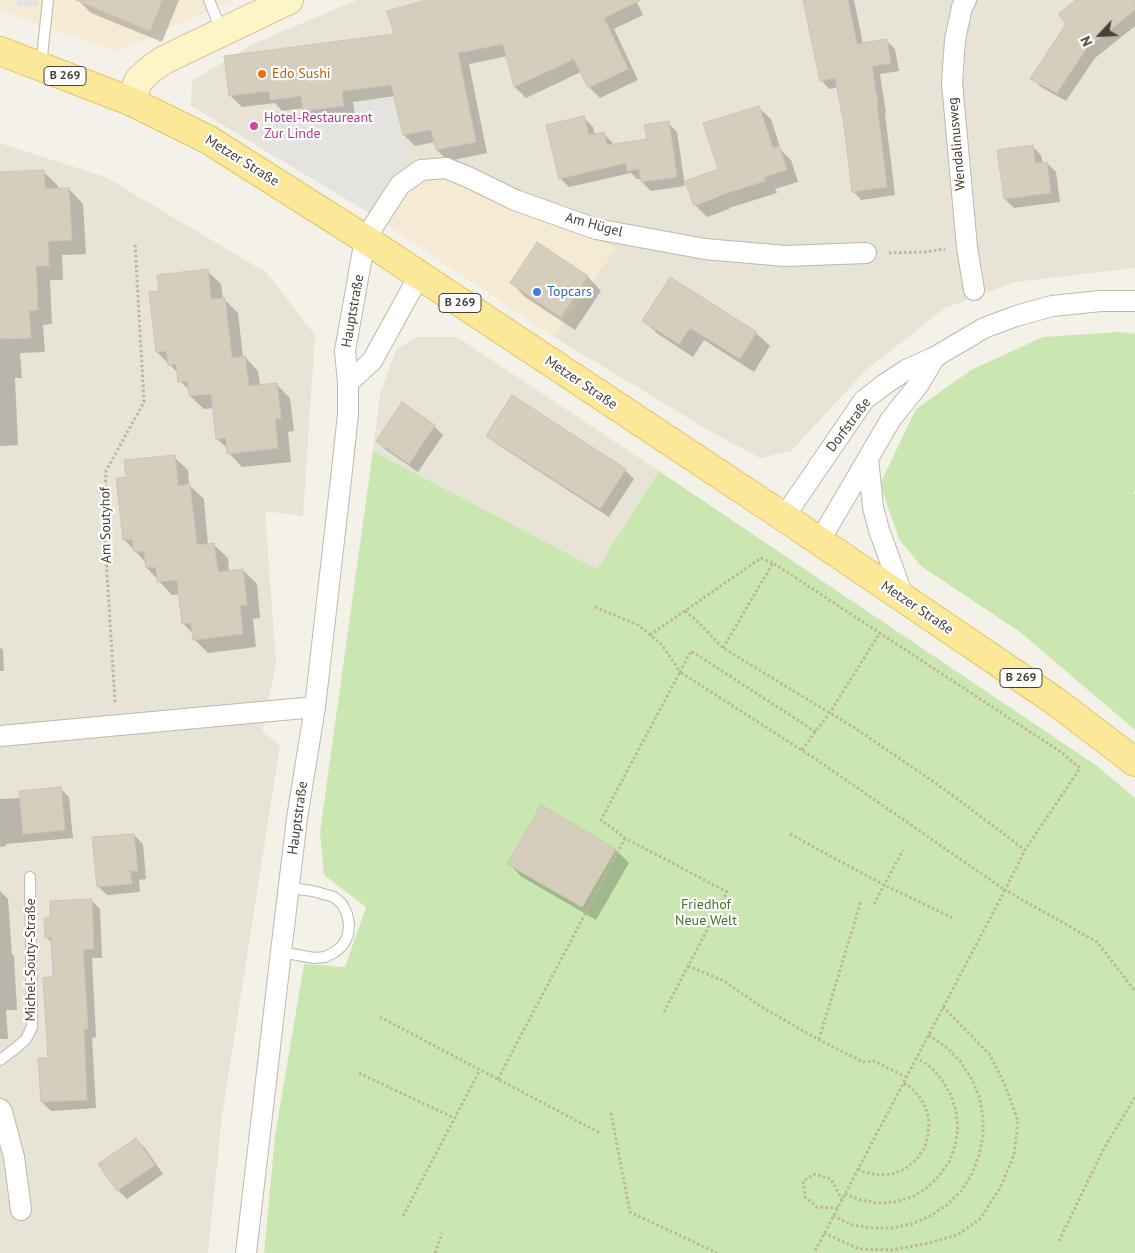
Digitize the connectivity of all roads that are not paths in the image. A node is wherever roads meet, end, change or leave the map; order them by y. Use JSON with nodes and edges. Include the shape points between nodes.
{"nodes":[{"id":1,"x":48,"y":0,"type":"edge"},
{"id":2,"x":210,"y":0,"type":"edge"},
{"id":3,"x":289,"y":0,"type":"edge"},
{"id":4,"x":966,"y":0,"type":"edge"},
{"id":5,"x":222,"y":32,"type":"junction"},
{"id":6,"x":0,"y":51,"type":"edge"},
{"id":7,"x":41,"y":67,"type":"junction"},
{"id":8,"x":130,"y":101,"type":"junction"},
{"id":9,"x":365,"y":239,"type":"junction"},
{"id":10,"x":866,"y":253,"type":"road end"},
{"id":11,"x":419,"y":276,"type":"junction"},
{"id":12,"x":974,"y":290,"type":"dead end"},
{"id":13,"x":1135,"y":301,"type":"edge"},
{"id":14,"x":935,"y":357,"type":"junction"},
{"id":15,"x":348,"y":383,"type":"junction"},
{"id":16,"x":868,"y":458,"type":"junction"},
{"id":17,"x":784,"y":517,"type":"junction"},
{"id":18,"x":819,"y":542,"type":"junction"},
{"id":19,"x":904,"y":599,"type":"junction"},
{"id":20,"x":315,"y":707,"type":"junction"},
{"id":21,"x":0,"y":736,"type":"edge"},
{"id":22,"x":1135,"y":762,"type":"edge"},
{"id":23,"x":30,"y":876,"type":"dead end"},
{"id":24,"x":290,"y":888,"type":"junction"},
{"id":25,"x":281,"y":952,"type":"junction"},
{"id":26,"x":0,"y":1060,"type":"edge"},
{"id":27,"x":0,"y":1109,"type":"edge"},
{"id":28,"x":21,"y":1210,"type":"dead end"},
{"id":29,"x":246,"y":1253,"type":"edge"}],
"edges":[{"from":1,"to":7,"type":"lane"},
{"from":2,"to":5,"type":"lane"},
{"from":3,"to":5,"type":"main road"},
{"from":4,"to":12,"type":"street","name":"Wendalinusweg","via":[[955,40],[952,83]]},
{"from":5,"to":8,"type":"main road","via":[[151,69],[139,80]]},
{"from":6,"to":7,"type":"main road","name":"Metzer Straße","number":"B 269"},
{"from":7,"to":8,"type":"main road","name":"Metzer Straße","number":"B 269"},
{"from":8,"to":9,"type":"main road","name":"Metzer Straße","number":"B 269","via":[[210,140]]},
{"from":9,"to":10,"type":"street","name":"Am Hügel","via":[[400,185],[421,170],[446,168],[516,200],[596,229],[705,250],[785,256]]},
{"from":9,"to":11,"type":"main road","name":"Metzer Straße","number":"B 269"},
{"from":9,"to":15,"type":"street","name":"Hauptstraße","via":[[345,352]]},
{"from":11,"to":15,"type":"street","name":"Hauptstraße","via":[[372,361]]},
{"from":11,"to":17,"type":"main road","name":"Metzer Straße","number":"B 269"},
{"from":13,"to":14,"type":"street","name":"Dorfstraße","via":[[1052,306],[1016,316],[984,328]]},
{"from":14,"to":16,"type":"street","name":"Dorfstraße"},
{"from":14,"to":17,"type":"street","name":"Dorfstraße","via":[[899,374],[864,400]]},
{"from":15,"to":20,"type":"street","name":"Hauptstraße","via":[[348,414]]},
{"from":16,"to":18,"type":"street","name":"Dorfstraße"},
{"from":16,"to":19,"type":"street","via":[[873,507]]},
{"from":17,"to":18,"type":"main road","name":"Metzer Straße","number":"B 269"},
{"from":18,"to":19,"type":"main road","name":"Metzer Straße","number":"B 269"},
{"from":19,"to":22,"type":"main road","name":"Metzer Straße","number":"B 269","via":[[1055,701]]},
{"from":20,"to":21,"type":"street"},
{"from":20,"to":24,"type":"street","name":"Hauptstraße","via":[[297,818]]},
{"from":23,"to":26,"type":"lane","name":"Michel-Souty-Straße","via":[[32,1027],[26,1039]]},
{"from":24,"to":25,"type":"street","name":"Hauptstraße"},
{"from":24,"to":25,"type":"lane","via":[[334,897],[347,914],[348,935],[335,952],[325,957]]},
{"from":25,"to":29,"type":"street","name":"Hauptstraße"},
{"from":27,"to":28,"type":"street","via":[[14,1157]]}]}
